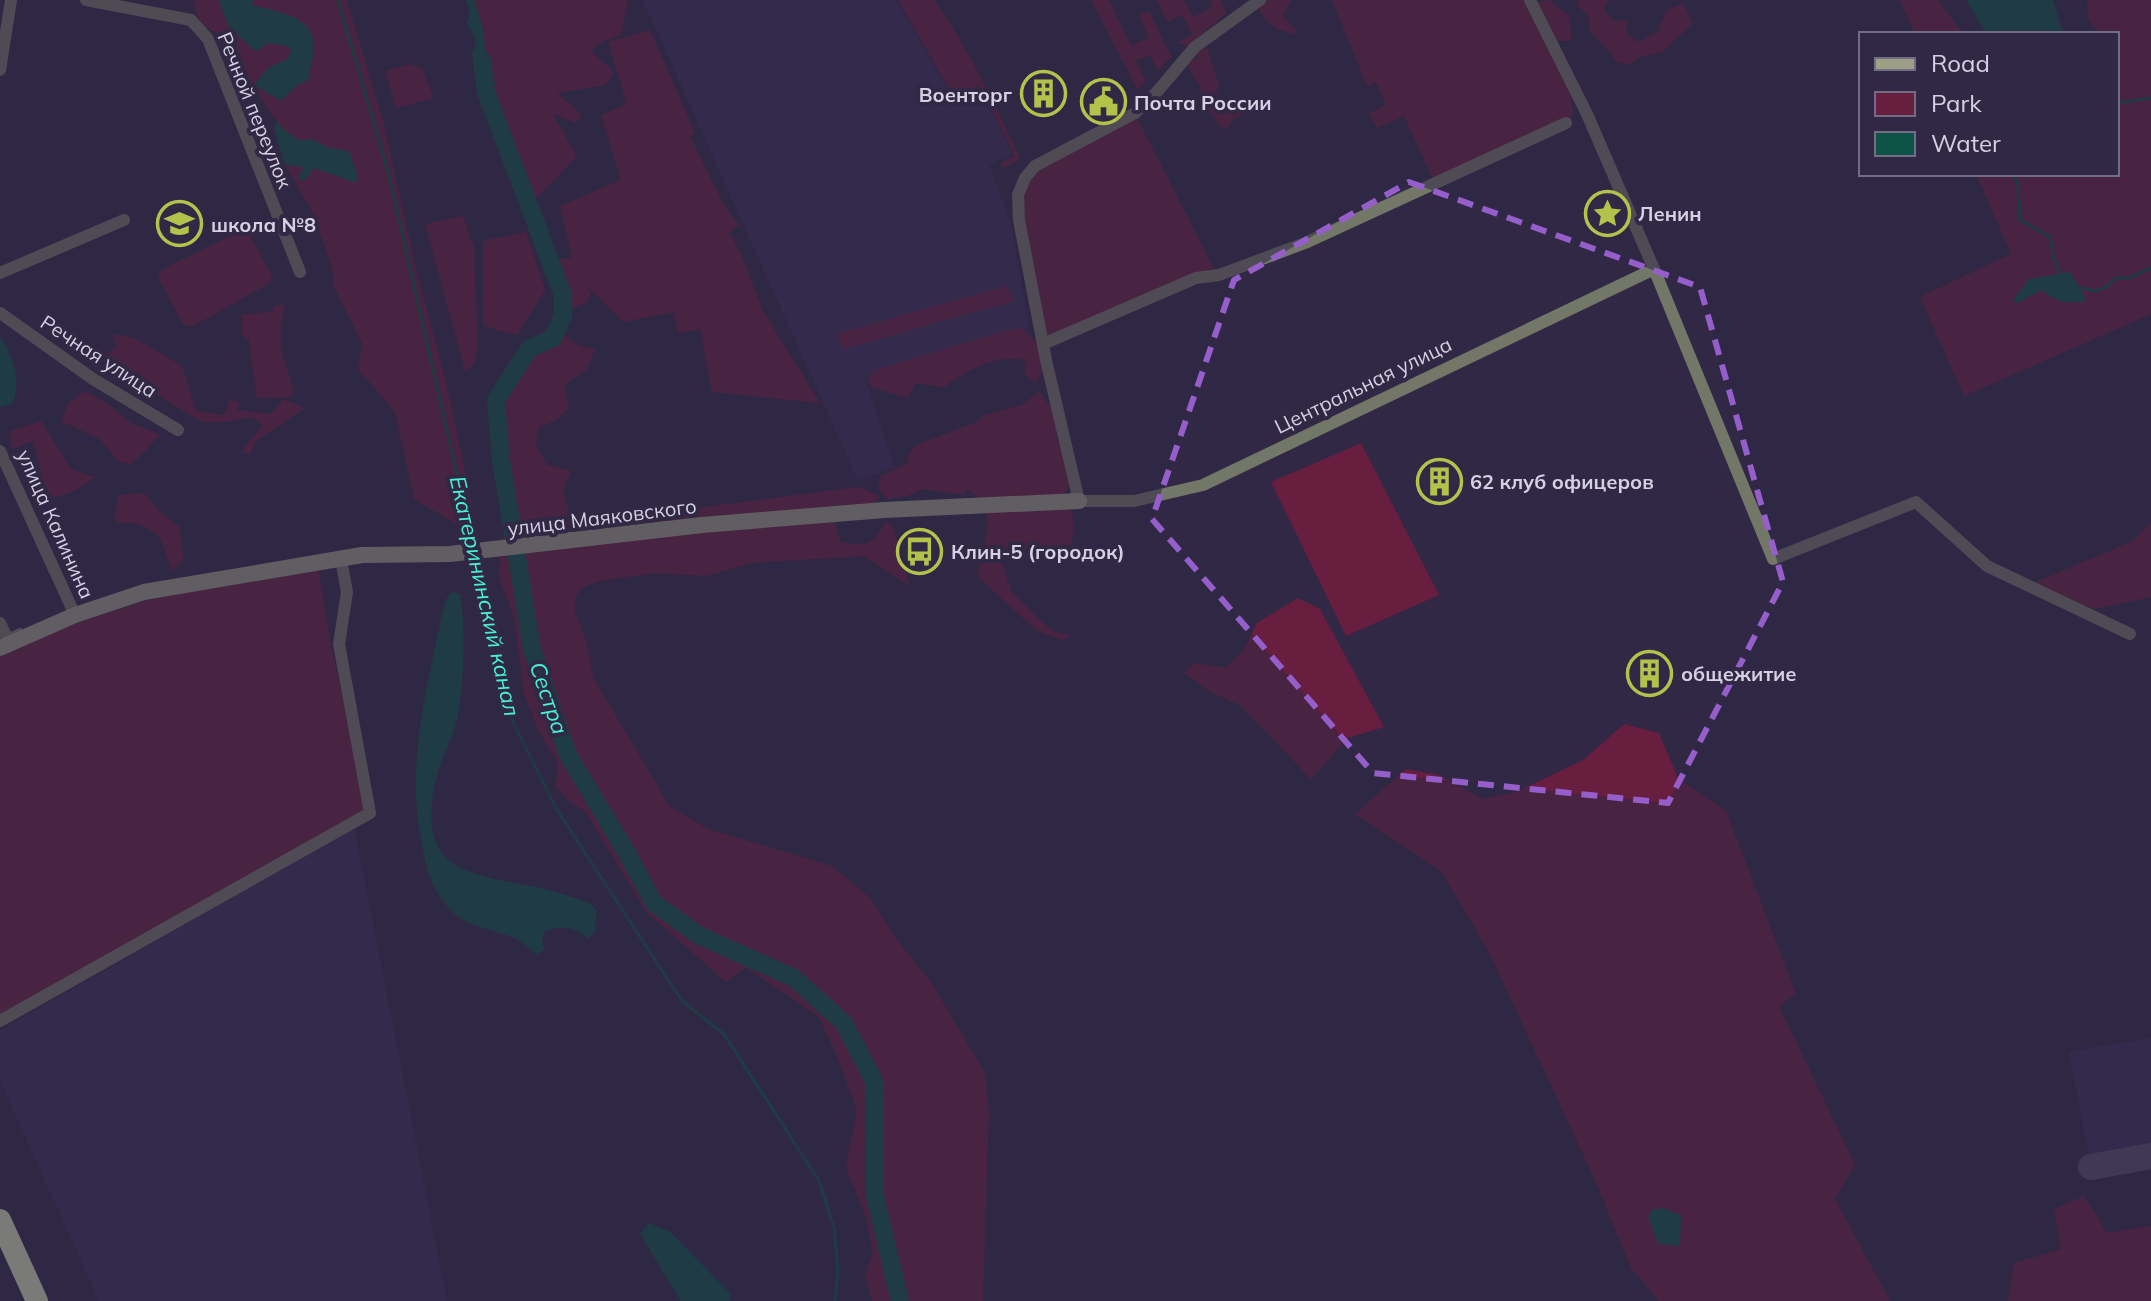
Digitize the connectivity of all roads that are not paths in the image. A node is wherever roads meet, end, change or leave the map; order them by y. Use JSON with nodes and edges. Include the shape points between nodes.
{"nodes":[{"id":1,"x":11,"y":0,"type":"edge"},
{"id":2,"x":86,"y":0,"type":"edge"},
{"id":3,"x":1260,"y":0,"type":"edge"},
{"id":4,"x":1530,"y":0,"type":"edge"},
{"id":5,"x":152,"y":5,"type":"edge"},
{"id":6,"x":0,"y":70,"type":"edge"},
{"id":7,"x":1566,"y":123,"type":"dead end"},
{"id":8,"x":124,"y":220,"type":"dead end"},
{"id":9,"x":1654,"y":269,"type":"junction"},
{"id":10,"x":300,"y":272,"type":"dead end"},
{"id":11,"x":0,"y":273,"type":"edge"},
{"id":12,"x":0,"y":313,"type":"edge"},
{"id":13,"x":1043,"y":344,"type":"junction"},
{"id":14,"x":178,"y":430,"type":"dead end"},
{"id":15,"x":0,"y":451,"type":"edge"},
{"id":16,"x":1079,"y":501,"type":"junction"},
{"id":17,"x":341,"y":559,"type":"junction"},
{"id":18,"x":68,"y":618,"type":"junction"},
{"id":19,"x":0,"y":623,"type":"edge"},
{"id":20,"x":2130,"y":634,"type":"dead end"},
{"id":21,"x":0,"y":648,"type":"edge"},
{"id":22,"x":0,"y":1021,"type":"edge"},
{"id":23,"x":0,"y":1220,"type":"edge"},
{"id":24,"x":0,"y":1254,"type":"edge"},
{"id":25,"x":22,"y":1301,"type":"edge"},
{"id":26,"x":37,"y":1301,"type":"edge"}],
"edges":[{"from":1,"to":6,"type":"street"},
{"from":2,"to":5,"type":"street","name":"Речной переулок"},
{"from":3,"to":13,"type":"street","via":[[1195,47],[1141,108],[1035,166],[1025,178],[1018,195],[1019,220]]},
{"from":4,"to":9,"type":"street","via":[[1587,114]]},
{"from":5,"to":10,"type":"street","name":"Речной переулок","via":[[191,20],[208,39]]},
{"from":7,"to":13,"type":"street","via":[[1305,243],[1219,275],[1196,278]]},
{"from":8,"to":11,"type":"street"},
{"from":9,"to":16,"type":"street","name":"Центральная улица","via":[[1203,485],[1134,501]]},
{"from":9,"to":20,"type":"street","via":[[1773,559],[1916,502],[1987,566]]},
{"from":12,"to":14,"type":"street","name":"Речная улица","via":[[93,379]]},
{"from":13,"to":16,"type":"street"},
{"from":15,"to":18,"type":"street","name":"улица Калинина"},
{"from":16,"to":17,"type":"street","name":"улица Маяковского","via":[[884,510],[450,554]]},
{"from":17,"to":18,"type":"street","name":"улица Маяковского","via":[[154,590]]},
{"from":17,"to":22,"type":"street","via":[[347,592],[339,644],[370,813]]},
{"from":18,"to":19,"type":"street","via":[[12,638]]},
{"from":18,"to":21,"type":"street","name":"улица Маяковского"},
{"from":23,"to":26,"type":"highway"},
{"from":24,"to":25,"type":"highway"}]}
